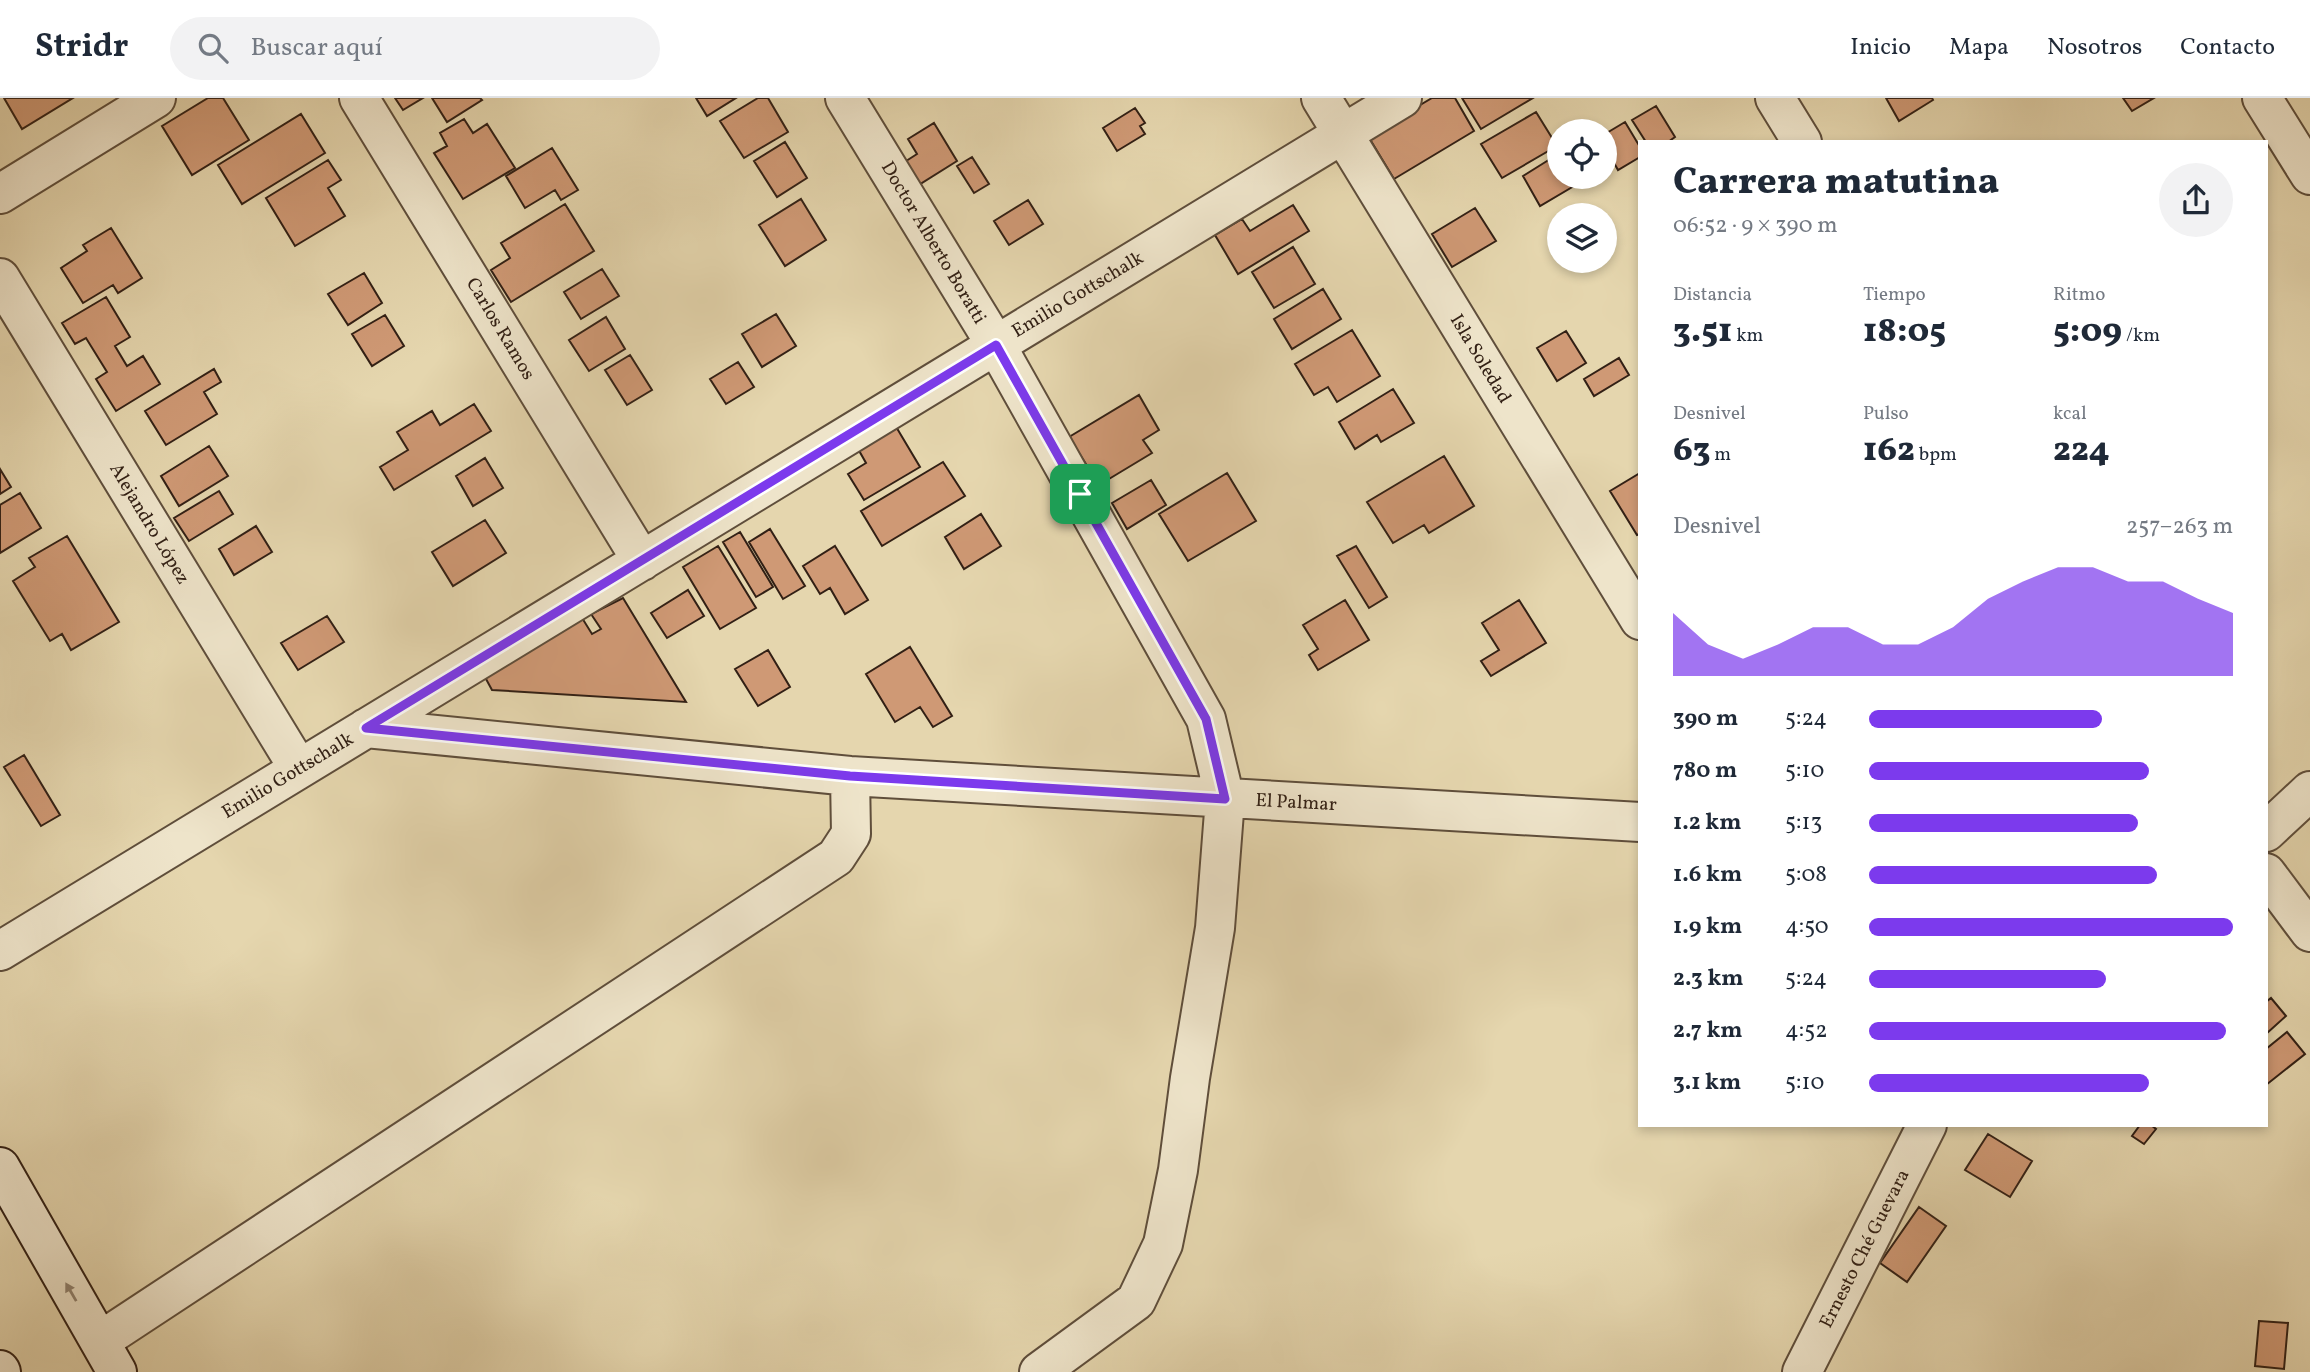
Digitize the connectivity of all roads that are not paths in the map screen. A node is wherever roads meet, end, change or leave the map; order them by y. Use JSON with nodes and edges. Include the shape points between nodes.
{"nodes":[{"id":1,"x":156,"y":98,"type":"edge"},
{"id":2,"x":359,"y":98,"type":"edge"},
{"id":3,"x":845,"y":98,"type":"edge"},
{"id":4,"x":1321,"y":98,"type":"edge"},
{"id":5,"x":1402,"y":98,"type":"edge"},
{"id":6,"x":1776,"y":98,"type":"edge"},
{"id":7,"x":2262,"y":98,"type":"edge"},
{"id":8,"x":1343,"y":134,"type":"junction"},
{"id":9,"x":1801,"y":140,"type":"edge"},
{"id":10,"x":2310,"y":175,"type":"edge"},
{"id":11,"x":0,"y":194,"type":"edge"},
{"id":12,"x":0,"y":278,"type":"edge"},
{"id":13,"x":996,"y":345,"type":"junction"},
{"id":14,"x":642,"y":561,"type":"junction"},
{"id":15,"x":1638,"y":617,"type":"edge"},
{"id":16,"x":366,"y":728,"type":"junction"},
{"id":17,"x":299,"y":769,"type":"junction"},
{"id":18,"x":850,"y":776,"type":"junction"},
{"id":19,"x":2310,"y":791,"type":"edge"},
{"id":20,"x":1225,"y":799,"type":"junction"},
{"id":21,"x":1638,"y":822,"type":"edge"},
{"id":22,"x":2268,"y":830,"type":"edge"},
{"id":23,"x":2268,"y":876,"type":"edge"},
{"id":24,"x":2310,"y":932,"type":"edge"},
{"id":25,"x":0,"y":951,"type":"edge"},
{"id":26,"x":1926,"y":1127,"type":"edge"},
{"id":27,"x":4,"y":1183,"type":"edge"},
{"id":28,"x":109,"y":1357,"type":"edge"},
{"id":29,"x":1807,"y":1371,"type":"edge"},
{"id":30,"x":1039,"y":1372,"type":"edge"}],
"edges":[{"from":1,"to":11,"type":"street"},
{"from":2,"to":14,"type":"street","name":"Carlos Ramos"},
{"from":3,"to":13,"type":"street","name":"Doctor Alberto Boratti"},
{"from":4,"to":8,"type":"street","name":"Isla Soledad"},
{"from":5,"to":8,"type":"street","name":"Emilio Gottschalk"},
{"from":6,"to":9,"type":"street"},
{"from":7,"to":10,"type":"street"},
{"from":8,"to":13,"type":"street","name":"Emilio Gottschalk"},
{"from":8,"to":15,"type":"street","name":"Isla Soledad"},
{"from":12,"to":17,"type":"street","name":"Alejandro López"},
{"from":13,"to":14,"type":"street","name":"Emilio Gottschalk"},
{"from":13,"to":20,"type":"street","name":"Doctor Alberto Boratti","via":[[1206,719]]},
{"from":14,"to":16,"type":"street","name":"Emilio Gottschalk"},
{"from":16,"to":17,"type":"street","name":"Emilio Gottschalk"},
{"from":16,"to":18,"type":"street","name":"El Palmar"},
{"from":17,"to":25,"type":"street","name":"Emilio Gottschalk"},
{"from":18,"to":20,"type":"street","name":"El Palmar"},
{"from":18,"to":28,"type":"street","via":[[851,834],[836,857]]},
{"from":19,"to":22,"type":"street"},
{"from":20,"to":21,"type":"street","name":"El Palmar"},
{"from":20,"to":30,"type":"street","name":"Doctor Alberto Boratti","via":[[1215,928],[1163,1244],[1136,1301]]},
{"from":23,"to":24,"type":"street"},
{"from":26,"to":29,"type":"street","name":"Ernesto Ché Guevara"},
{"from":28,"to":27,"type":"street","one_way":true}]}
